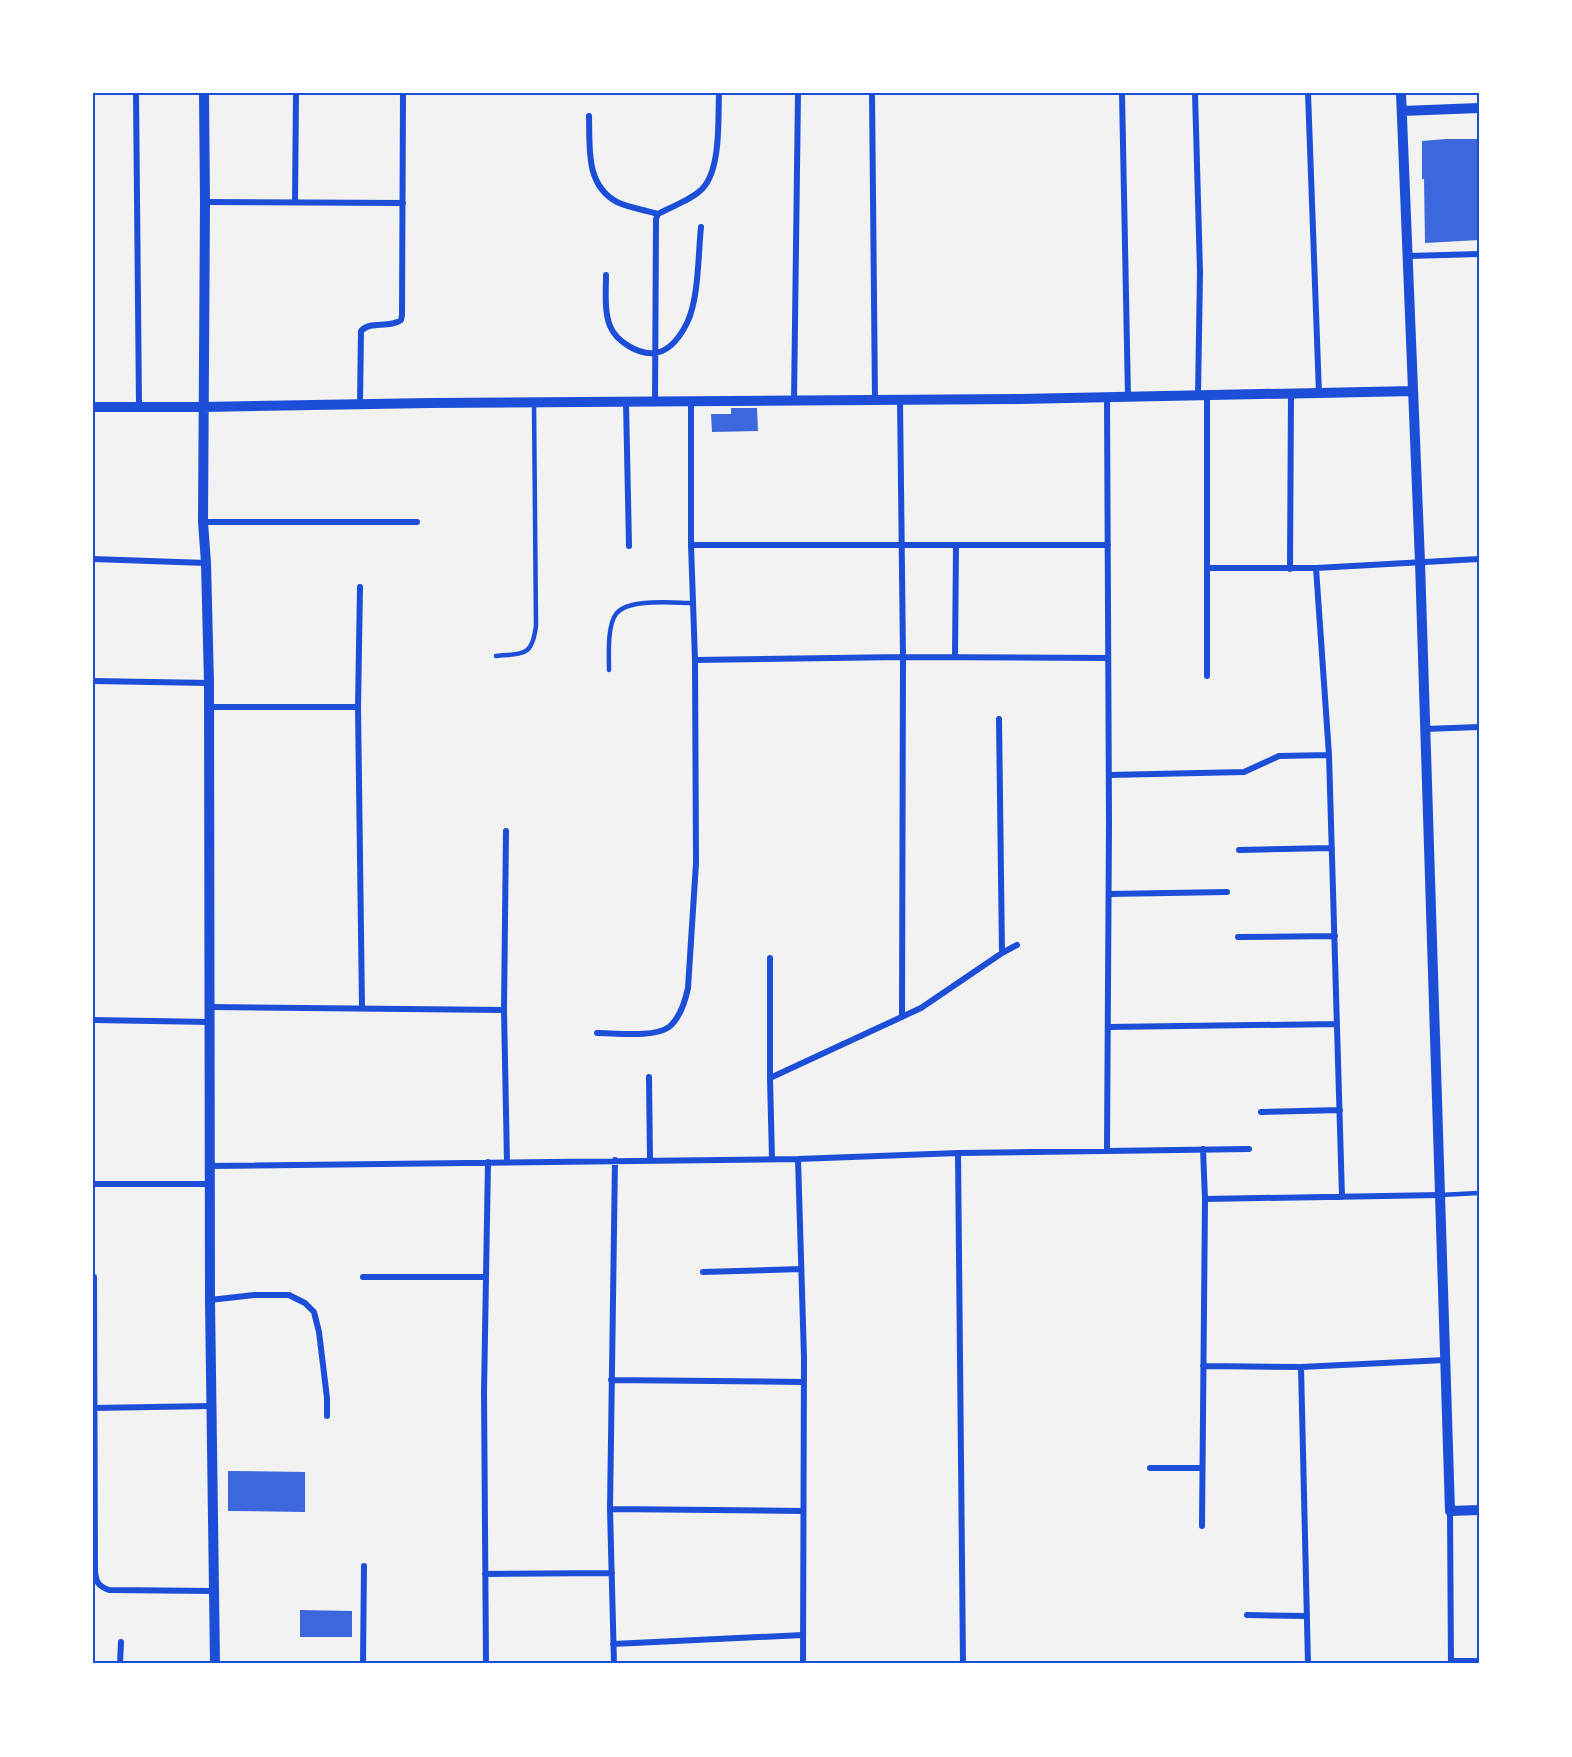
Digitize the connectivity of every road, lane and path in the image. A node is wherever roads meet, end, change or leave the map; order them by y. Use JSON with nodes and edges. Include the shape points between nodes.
{"nodes":[{"id":1,"x":136,"y":93,"type":"edge"},
{"id":2,"x":204,"y":93,"type":"edge"},
{"id":3,"x":296,"y":93,"type":"edge"},
{"id":4,"x":403,"y":93,"type":"edge"},
{"id":5,"x":720,"y":93,"type":"edge"},
{"id":6,"x":798,"y":93,"type":"edge"},
{"id":7,"x":872,"y":93,"type":"edge"},
{"id":8,"x":1122,"y":93,"type":"edge"},
{"id":9,"x":1195,"y":93,"type":"edge"},
{"id":10,"x":1308,"y":93,"type":"edge"},
{"id":11,"x":1401,"y":93,"type":"edge"},
{"id":12,"x":1479,"y":108,"type":"edge"},
{"id":13,"x":1402,"y":111,"type":"junction"},
{"id":14,"x":589,"y":116,"type":"dead end"},
{"id":15,"x":206,"y":202,"type":"junction"},
{"id":16,"x":295,"y":202,"type":"junction"},
{"id":17,"x":403,"y":203,"type":"junction"},
{"id":18,"x":658,"y":214,"type":"junction"},
{"id":19,"x":701,"y":227,"type":"dead end"},
{"id":20,"x":1479,"y":254,"type":"edge"},
{"id":21,"x":1408,"y":255,"type":"junction"},
{"id":22,"x":606,"y":275,"type":"dead end"},
{"id":23,"x":655,"y":353,"type":"junction"},
{"id":24,"x":1413,"y":391,"type":"junction"},
{"id":25,"x":1291,"y":394,"type":"junction"},
{"id":26,"x":1319,"y":394,"type":"junction"},
{"id":27,"x":1203,"y":395,"type":"junction"},
{"id":28,"x":1107,"y":397,"type":"junction"},
{"id":29,"x":1128,"y":397,"type":"junction"},
{"id":30,"x":875,"y":400,"type":"junction"},
{"id":31,"x":900,"y":400,"type":"junction"},
{"id":32,"x":691,"y":401,"type":"junction"},
{"id":33,"x":794,"y":401,"type":"junction"},
{"id":34,"x":534,"y":402,"type":"junction"},
{"id":35,"x":626,"y":402,"type":"junction"},
{"id":36,"x":655,"y":402,"type":"junction"},
{"id":37,"x":360,"y":404,"type":"junction"},
{"id":38,"x":139,"y":406,"type":"junction"},
{"id":39,"x":93,"y":407,"type":"edge"},
{"id":40,"x":203,"y":407,"type":"junction"},
{"id":41,"x":203,"y":522,"type":"junction"},
{"id":42,"x":417,"y":522,"type":"dead end"},
{"id":43,"x":691,"y":545,"type":"junction"},
{"id":44,"x":1108,"y":545,"type":"junction"},
{"id":45,"x":629,"y":546,"type":"dead end"},
{"id":46,"x":902,"y":546,"type":"junction"},
{"id":47,"x":956,"y":546,"type":"junction"},
{"id":48,"x":93,"y":559,"type":"edge"},
{"id":49,"x":1479,"y":559,"type":"edge"},
{"id":50,"x":1420,"y":562,"type":"junction"},
{"id":51,"x":206,"y":563,"type":"junction"},
{"id":52,"x":1207,"y":568,"type":"junction"},
{"id":53,"x":1316,"y":568,"type":"junction"},
{"id":54,"x":1290,"y":569,"type":"junction"},
{"id":55,"x":360,"y":587,"type":"dead end"},
{"id":56,"x":693,"y":603,"type":"junction"},
{"id":57,"x":496,"y":656,"type":"dead end"},
{"id":58,"x":903,"y":657,"type":"junction"},
{"id":59,"x":955,"y":657,"type":"junction"},
{"id":60,"x":1108,"y":658,"type":"junction"},
{"id":61,"x":695,"y":660,"type":"junction"},
{"id":62,"x":609,"y":670,"type":"dead end"},
{"id":63,"x":1207,"y":676,"type":"dead end"},
{"id":64,"x":93,"y":681,"type":"edge"},
{"id":65,"x":209,"y":683,"type":"junction"},
{"id":66,"x":209,"y":707,"type":"junction"},
{"id":67,"x":358,"y":707,"type":"junction"},
{"id":68,"x":999,"y":719,"type":"dead end"},
{"id":69,"x":1479,"y":727,"type":"edge"},
{"id":70,"x":1425,"y":729,"type":"junction"},
{"id":71,"x":1329,"y":755,"type":"junction"},
{"id":72,"x":1109,"y":775,"type":"junction"},
{"id":73,"x":506,"y":831,"type":"dead end"},
{"id":74,"x":1332,"y":848,"type":"junction"},
{"id":75,"x":1239,"y":850,"type":"dead end"},
{"id":76,"x":1227,"y":892,"type":"dead end"},
{"id":77,"x":1109,"y":894,"type":"junction"},
{"id":78,"x":1335,"y":936,"type":"junction"},
{"id":79,"x":1238,"y":937,"type":"dead end"},
{"id":80,"x":1017,"y":945,"type":"dead end"},
{"id":81,"x":1002,"y":953,"type":"junction"},
{"id":82,"x":770,"y":958,"type":"dead end"},
{"id":83,"x":210,"y":1007,"type":"junction"},
{"id":84,"x":362,"y":1007,"type":"junction"},
{"id":85,"x":504,"y":1010,"type":"junction"},
{"id":86,"x":902,"y":1017,"type":"junction"},
{"id":87,"x":93,"y":1020,"type":"edge"},
{"id":88,"x":210,"y":1022,"type":"junction"},
{"id":89,"x":1337,"y":1024,"type":"junction"},
{"id":90,"x":1108,"y":1027,"type":"junction"},
{"id":91,"x":597,"y":1033,"type":"dead end"},
{"id":92,"x":649,"y":1077,"type":"dead end"},
{"id":93,"x":770,"y":1078,"type":"junction"},
{"id":94,"x":1340,"y":1110,"type":"junction"},
{"id":95,"x":1261,"y":1112,"type":"dead end"},
{"id":96,"x":1203,"y":1149,"type":"junction"},
{"id":97,"x":1249,"y":1149,"type":"dead end"},
{"id":98,"x":1107,"y":1150,"type":"junction"},
{"id":99,"x":958,"y":1153,"type":"junction"},
{"id":100,"x":772,"y":1159,"type":"junction"},
{"id":101,"x":798,"y":1159,"type":"junction"},
{"id":102,"x":615,"y":1160,"type":"junction"},
{"id":103,"x":650,"y":1160,"type":"junction"},
{"id":104,"x":488,"y":1162,"type":"junction"},
{"id":105,"x":507,"y":1162,"type":"junction"},
{"id":106,"x":210,"y":1166,"type":"junction"},
{"id":107,"x":93,"y":1184,"type":"edge"},
{"id":108,"x":210,"y":1184,"type":"junction"},
{"id":109,"x":1479,"y":1193,"type":"edge"},
{"id":110,"x":1440,"y":1195,"type":"junction"},
{"id":111,"x":1342,"y":1197,"type":"junction"},
{"id":112,"x":1205,"y":1199,"type":"junction"},
{"id":113,"x":801,"y":1269,"type":"junction"},
{"id":114,"x":703,"y":1272,"type":"dead end"},
{"id":115,"x":94,"y":1277,"type":"edge"},
{"id":116,"x":363,"y":1277,"type":"dead end"},
{"id":117,"x":486,"y":1277,"type":"junction"},
{"id":118,"x":210,"y":1300,"type":"junction"},
{"id":119,"x":1445,"y":1360,"type":"junction"},
{"id":120,"x":1203,"y":1366,"type":"junction"},
{"id":121,"x":1301,"y":1366,"type":"junction"},
{"id":122,"x":611,"y":1380,"type":"junction"},
{"id":123,"x":804,"y":1382,"type":"junction"},
{"id":124,"x":212,"y":1406,"type":"junction"},
{"id":125,"x":94,"y":1408,"type":"edge"},
{"id":126,"x":327,"y":1416,"type":"dead end"},
{"id":127,"x":1150,"y":1468,"type":"dead end"},
{"id":128,"x":1202,"y":1468,"type":"junction"},
{"id":129,"x":610,"y":1509,"type":"junction"},
{"id":130,"x":1479,"y":1510,"type":"edge"},
{"id":131,"x":803,"y":1511,"type":"junction"},
{"id":132,"x":1450,"y":1511,"type":"junction"},
{"id":133,"x":1202,"y":1526,"type":"dead end"},
{"id":134,"x":363,"y":1566,"type":"dead end"},
{"id":135,"x":612,"y":1573,"type":"junction"},
{"id":136,"x":485,"y":1574,"type":"junction"},
{"id":137,"x":214,"y":1591,"type":"junction"},
{"id":138,"x":1247,"y":1615,"type":"dead end"},
{"id":139,"x":1307,"y":1616,"type":"junction"},
{"id":140,"x":803,"y":1635,"type":"junction"},
{"id":141,"x":121,"y":1642,"type":"dead end"},
{"id":142,"x":613,"y":1644,"type":"junction"},
{"id":143,"x":1479,"y":1661,"type":"edge"},
{"id":144,"x":1451,"y":1663,"type":"edge"},
{"id":145,"x":120,"y":1664,"type":"edge"},
{"id":146,"x":215,"y":1664,"type":"edge"},
{"id":147,"x":363,"y":1664,"type":"edge"},
{"id":148,"x":486,"y":1664,"type":"edge"},
{"id":149,"x":614,"y":1664,"type":"edge"},
{"id":150,"x":803,"y":1664,"type":"edge"},
{"id":151,"x":963,"y":1664,"type":"edge"},
{"id":152,"x":1308,"y":1664,"type":"edge"}],
"edges":[{"from":1,"to":38,"type":"street"},
{"from":2,"to":15,"type":"street"},
{"from":3,"to":16,"type":"street"},
{"from":4,"to":17,"type":"street"},
{"from":5,"to":18,"type":"street","via":[[713,171],[702,188]]},
{"from":6,"to":33,"type":"street"},
{"from":7,"to":30,"type":"street"},
{"from":8,"to":29,"type":"street"},
{"from":9,"to":27,"type":"street"},
{"from":10,"to":26,"type":"street"},
{"from":11,"to":13,"type":"street"},
{"from":12,"to":13,"type":"street"},
{"from":13,"to":21,"type":"street"},
{"from":14,"to":18,"type":"street","via":[[596,183],[617,201]]},
{"from":15,"to":16,"type":"street"},
{"from":15,"to":40,"type":"street"},
{"from":16,"to":17,"type":"street"},
{"from":17,"to":37,"type":"street","via":[[401,320],[361,331]]},
{"from":18,"to":23,"type":"street"},
{"from":19,"to":23,"type":"street","via":[[691,314],[675,342]]},
{"from":20,"to":21,"type":"street"},
{"from":21,"to":24,"type":"street"},
{"from":22,"to":23,"type":"street","via":[[610,326],[632,348]]},
{"from":23,"to":36,"type":"street"},
{"from":24,"to":26,"type":"street"},
{"from":24,"to":50,"type":"street"},
{"from":25,"to":26,"type":"street"},
{"from":25,"to":27,"type":"street"},
{"from":25,"to":54,"type":"street"},
{"from":27,"to":29,"type":"street"},
{"from":27,"to":52,"type":"street"},
{"from":28,"to":29,"type":"street"},
{"from":28,"to":31,"type":"street"},
{"from":28,"to":44,"type":"street"},
{"from":30,"to":31,"type":"street"},
{"from":30,"to":33,"type":"street"},
{"from":31,"to":46,"type":"street"},
{"from":32,"to":33,"type":"street"},
{"from":32,"to":36,"type":"street"},
{"from":32,"to":43,"type":"street"},
{"from":34,"to":35,"type":"street"},
{"from":34,"to":37,"type":"street"},
{"from":34,"to":57,"type":"lane","via":[[535,637],[527,651]]},
{"from":35,"to":36,"type":"street"},
{"from":35,"to":45,"type":"street"},
{"from":37,"to":40,"type":"street"},
{"from":38,"to":39,"type":"street"},
{"from":38,"to":40,"type":"street"},
{"from":40,"to":41,"type":"street"},
{"from":41,"to":42,"type":"street"},
{"from":41,"to":51,"type":"street"},
{"from":43,"to":46,"type":"street"},
{"from":43,"to":56,"type":"street"},
{"from":44,"to":47,"type":"street"},
{"from":44,"to":60,"type":"street"},
{"from":46,"to":47,"type":"street"},
{"from":46,"to":58,"type":"street"},
{"from":47,"to":59,"type":"street"},
{"from":48,"to":51,"type":"street"},
{"from":49,"to":50,"type":"street"},
{"from":50,"to":53,"type":"street"},
{"from":50,"to":70,"type":"street"},
{"from":51,"to":65,"type":"street"},
{"from":52,"to":54,"type":"street"},
{"from":52,"to":63,"type":"street"},
{"from":53,"to":54,"type":"street"},
{"from":53,"to":71,"type":"street"},
{"from":55,"to":67,"type":"street"},
{"from":56,"to":61,"type":"street"},
{"from":56,"to":62,"type":"lane","via":[[630,605],[621,609],[612,623]]},
{"from":58,"to":59,"type":"street"},
{"from":58,"to":61,"type":"street"},
{"from":58,"to":86,"type":"street"},
{"from":59,"to":60,"type":"street"},
{"from":60,"to":72,"type":"street"},
{"from":61,"to":91,"type":"street","via":[[696,864],[685,1001],[668,1027],[656,1032]]},
{"from":64,"to":65,"type":"street"},
{"from":65,"to":66,"type":"street"},
{"from":66,"to":67,"type":"street"},
{"from":66,"to":83,"type":"street"},
{"from":67,"to":84,"type":"street"},
{"from":68,"to":81,"type":"street"},
{"from":69,"to":70,"type":"street"},
{"from":70,"to":110,"type":"street"},
{"from":71,"to":72,"type":"street","via":[[1279,756],[1244,772]]},
{"from":71,"to":74,"type":"street"},
{"from":72,"to":77,"type":"street"},
{"from":73,"to":85,"type":"street"},
{"from":74,"to":75,"type":"street"},
{"from":74,"to":78,"type":"street"},
{"from":76,"to":77,"type":"street"},
{"from":77,"to":90,"type":"street"},
{"from":78,"to":79,"type":"street"},
{"from":78,"to":89,"type":"street"},
{"from":80,"to":81,"type":"street"},
{"from":81,"to":86,"type":"street"},
{"from":82,"to":93,"type":"street"},
{"from":83,"to":84,"type":"street"},
{"from":83,"to":88,"type":"street"},
{"from":84,"to":85,"type":"street"},
{"from":85,"to":105,"type":"street"},
{"from":86,"to":93,"type":"street"},
{"from":87,"to":88,"type":"street"},
{"from":88,"to":106,"type":"street"},
{"from":89,"to":90,"type":"street"},
{"from":89,"to":94,"type":"street"},
{"from":90,"to":98,"type":"street"},
{"from":92,"to":103,"type":"street"},
{"from":93,"to":100,"type":"street"},
{"from":94,"to":95,"type":"street"},
{"from":94,"to":111,"type":"street"},
{"from":96,"to":97,"type":"street"},
{"from":96,"to":98,"type":"street"},
{"from":96,"to":112,"type":"street"},
{"from":98,"to":99,"type":"street"},
{"from":99,"to":101,"type":"street"},
{"from":99,"to":151,"type":"street"},
{"from":100,"to":101,"type":"street"},
{"from":100,"to":103,"type":"street"},
{"from":101,"to":113,"type":"street"},
{"from":102,"to":103,"type":"street"},
{"from":102,"to":105,"type":"street"},
{"from":102,"to":122,"type":"street"},
{"from":104,"to":105,"type":"street"},
{"from":104,"to":106,"type":"street"},
{"from":104,"to":117,"type":"street"},
{"from":106,"to":108,"type":"street"},
{"from":107,"to":108,"type":"street"},
{"from":108,"to":118,"type":"street"},
{"from":109,"to":110,"type":"lane"},
{"from":110,"to":111,"type":"street"},
{"from":110,"to":119,"type":"street"},
{"from":111,"to":112,"type":"street"},
{"from":112,"to":120,"type":"street"},
{"from":113,"to":114,"type":"street"},
{"from":113,"to":123,"type":"street"},
{"from":115,"to":125,"type":"street"},
{"from":116,"to":117,"type":"street"},
{"from":117,"to":136,"type":"street"},
{"from":118,"to":124,"type":"street"},
{"from":118,"to":126,"type":"street","via":[[289,1295],[305,1303],[314,1312],[319,1332]]},
{"from":119,"to":121,"type":"street"},
{"from":119,"to":132,"type":"street"},
{"from":120,"to":121,"type":"street"},
{"from":120,"to":128,"type":"street"},
{"from":121,"to":139,"type":"street"},
{"from":122,"to":123,"type":"street"},
{"from":122,"to":129,"type":"street"},
{"from":123,"to":131,"type":"street"},
{"from":124,"to":125,"type":"street"},
{"from":124,"to":137,"type":"street"},
{"from":125,"to":137,"type":"street","via":[[96,1581],[109,1590]]},
{"from":127,"to":128,"type":"street"},
{"from":128,"to":133,"type":"street"},
{"from":129,"to":131,"type":"street"},
{"from":129,"to":135,"type":"street"},
{"from":130,"to":132,"type":"street"},
{"from":131,"to":140,"type":"street"},
{"from":132,"to":144,"type":"street"},
{"from":134,"to":147,"type":"street"},
{"from":135,"to":136,"type":"street"},
{"from":135,"to":142,"type":"street"},
{"from":136,"to":148,"type":"street"},
{"from":137,"to":146,"type":"street"},
{"from":138,"to":139,"type":"street"},
{"from":139,"to":152,"type":"street"},
{"from":140,"to":142,"type":"street"},
{"from":140,"to":150,"type":"street"},
{"from":141,"to":145,"type":"street"},
{"from":142,"to":149,"type":"street"},
{"from":143,"to":144,"type":"street"}]}
